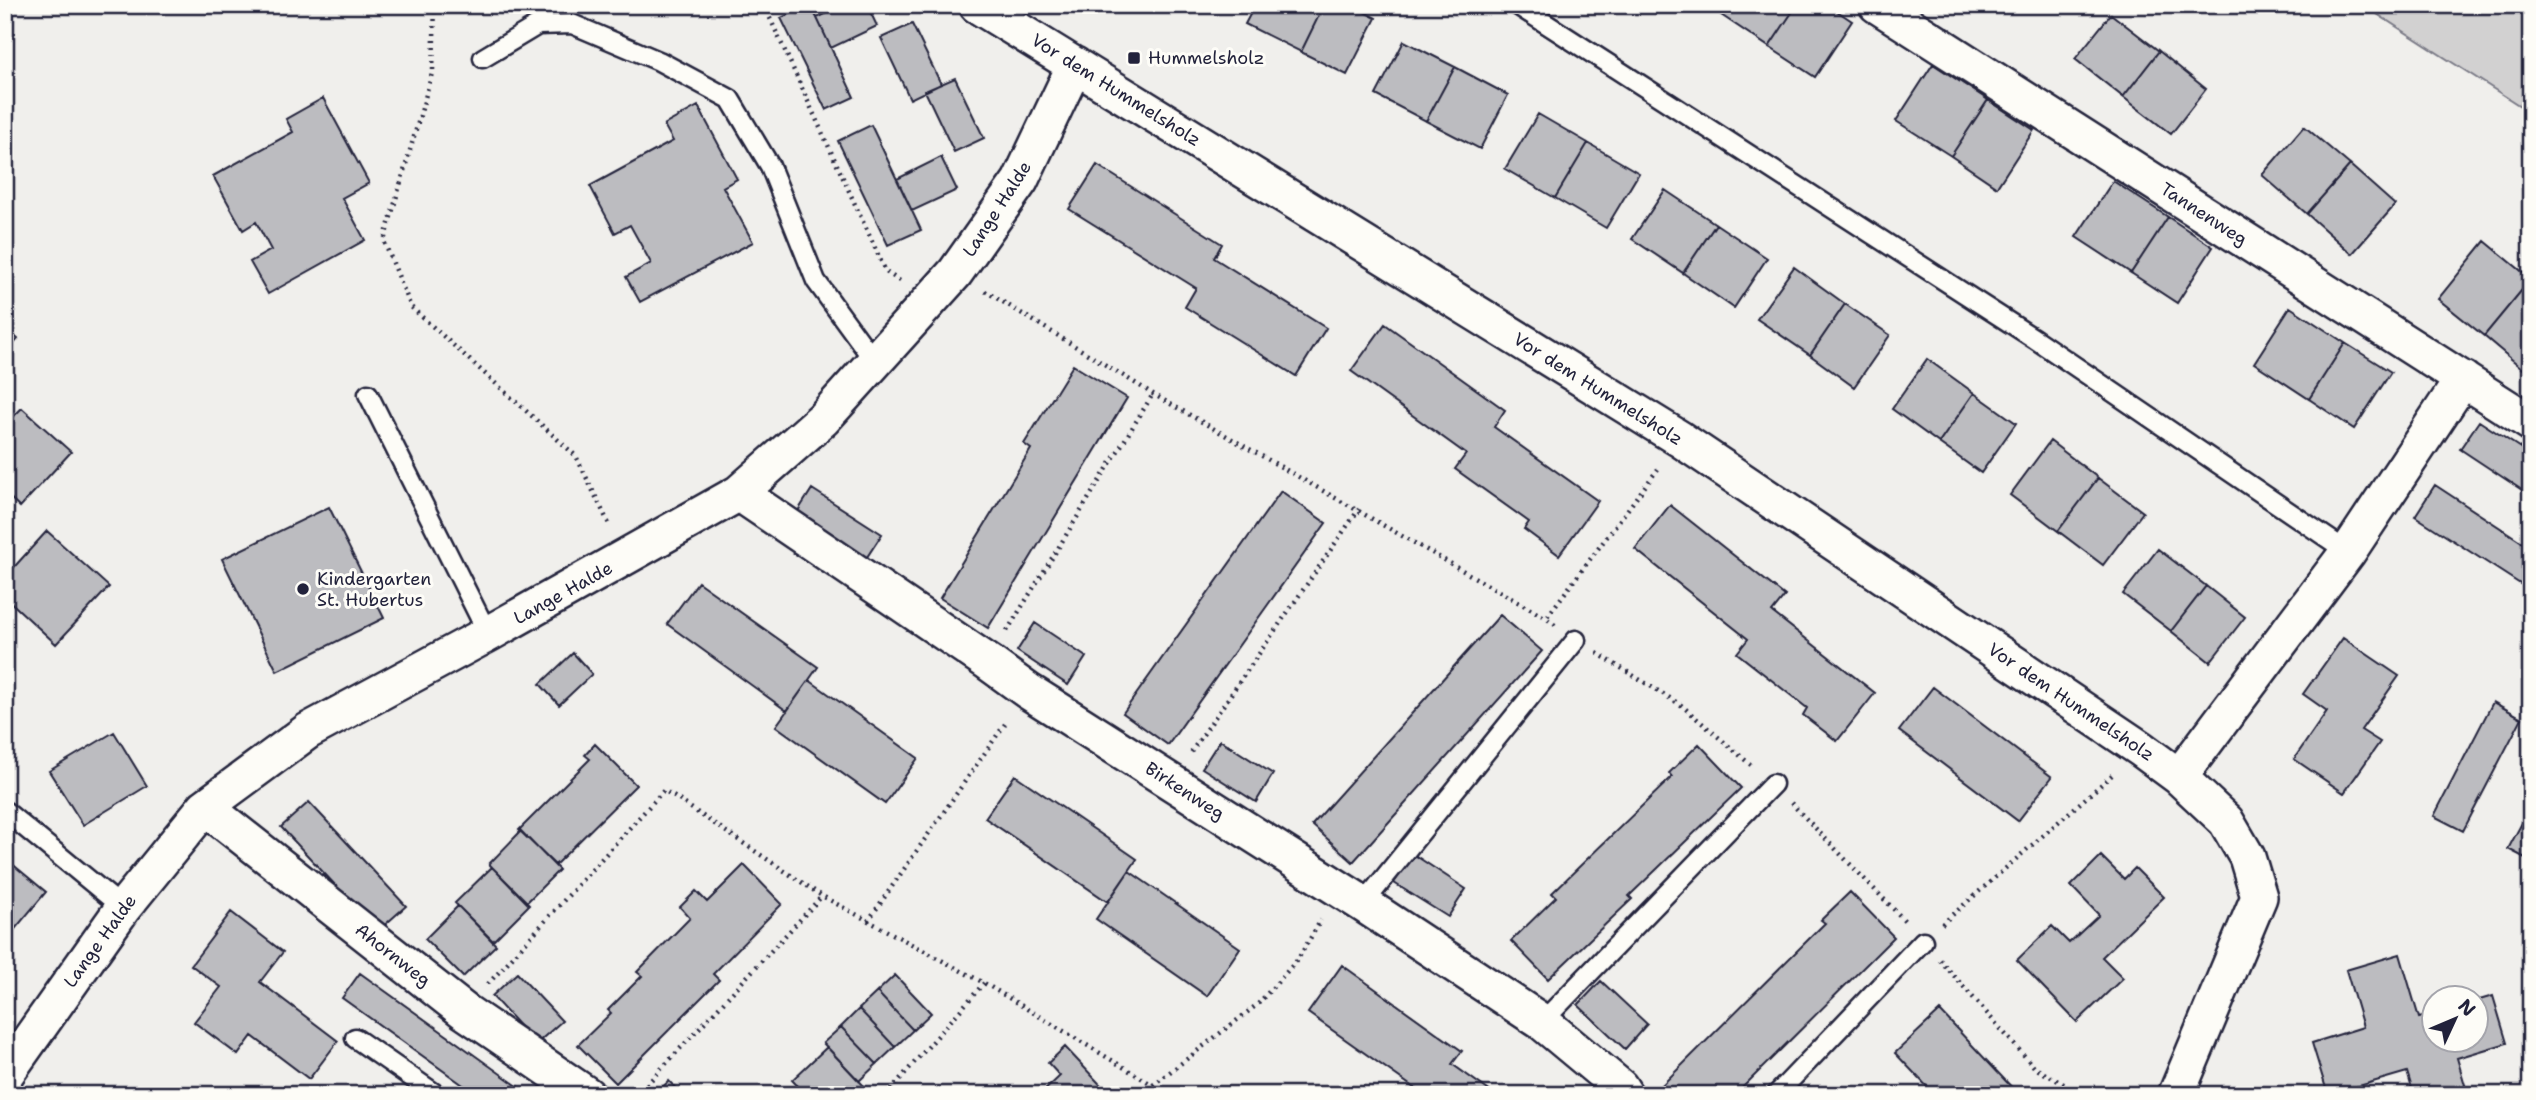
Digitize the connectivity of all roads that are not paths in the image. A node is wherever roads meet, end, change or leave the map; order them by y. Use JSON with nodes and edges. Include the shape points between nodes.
{"nodes":[{"id":1,"x":1517,"y":5,"type":"edge"},
{"id":2,"x":1877,"y":5,"type":"edge"},
{"id":3,"x":998,"y":10,"type":"edge"},
{"id":4,"x":483,"y":58,"type":"dead end"},
{"id":5,"x":1075,"y":65,"type":"junction"},
{"id":6,"x":875,"y":362,"type":"junction"},
{"id":7,"x":2463,"y":379,"type":"junction"},
{"id":8,"x":369,"y":394,"type":"dead end"},
{"id":9,"x":2531,"y":423,"type":"edge"},
{"id":10,"x":738,"y":493,"type":"junction"},
{"id":11,"x":2348,"y":552,"type":"junction"},
{"id":12,"x":488,"y":634,"type":"junction"},
{"id":13,"x":1576,"y":640,"type":"road end"},
{"id":14,"x":2179,"y":777,"type":"junction"},
{"id":15,"x":1773,"y":784,"type":"road end"},
{"id":16,"x":205,"y":807,"type":"junction"},
{"id":17,"x":5,"y":811,"type":"edge"},
{"id":18,"x":1351,"y":897,"type":"junction"},
{"id":19,"x":123,"y":908,"type":"junction"},
{"id":20,"x":1923,"y":941,"type":"road end"},
{"id":21,"x":1542,"y":1022,"type":"junction"},
{"id":22,"x":355,"y":1038,"type":"dead end"},
{"id":23,"x":5,"y":1075,"type":"edge"},
{"id":24,"x":437,"y":1095,"type":"edge"},
{"id":25,"x":587,"y":1095,"type":"edge"},
{"id":26,"x":1625,"y":1095,"type":"edge"},
{"id":27,"x":1776,"y":1095,"type":"edge"},
{"id":28,"x":2176,"y":1095,"type":"edge"}],
"edges":[{"from":1,"to":11,"type":"lane","via":[[2035,339]]},
{"from":2,"to":7,"type":"street","name":"Tannenweg"},
{"from":3,"to":5,"type":"street","name":"Vor dem Hummelsholz"},
{"from":4,"to":6,"type":"lane","via":[[538,25],[572,24],[659,61],[730,99],[770,166],[816,281]]},
{"from":5,"to":6,"type":"street","name":"Lange Halde","via":[[1020,181],[956,273]]},
{"from":5,"to":14,"type":"street","name":"Vor dem Hummelsholz","via":[[1680,439]]},
{"from":6,"to":10,"type":"street","name":"Lange Halde","via":[[823,419]]},
{"from":7,"to":9,"type":"street","name":"Tannenweg"},
{"from":7,"to":11,"type":"street"},
{"from":8,"to":12,"type":"lane"},
{"from":10,"to":12,"type":"street","name":"Lange Halde"},
{"from":10,"to":18,"type":"street","name":"Birkenweg","via":[[1028,691]]},
{"from":11,"to":14,"type":"street"},
{"from":12,"to":16,"type":"street","name":"Lange Halde","via":[[309,732]]},
{"from":13,"to":18,"type":"lane"},
{"from":14,"to":28,"type":"street","name":"Vor dem Hummelsholz","via":[[2226,821],[2247,857],[2259,897]]},
{"from":15,"to":21,"type":"lane"},
{"from":16,"to":19,"type":"street","name":"Lange Halde"},
{"from":16,"to":25,"type":"street","name":"Ahornweg","via":[[464,1011]]},
{"from":17,"to":19,"type":"lane"},
{"from":18,"to":21,"type":"street","name":"Birkenweg"},
{"from":19,"to":23,"type":"street","name":"Lange Halde"},
{"from":20,"to":27,"type":"lane"},
{"from":21,"to":26,"type":"street","name":"Birkenweg"},
{"from":22,"to":24,"type":"lane"}]}
